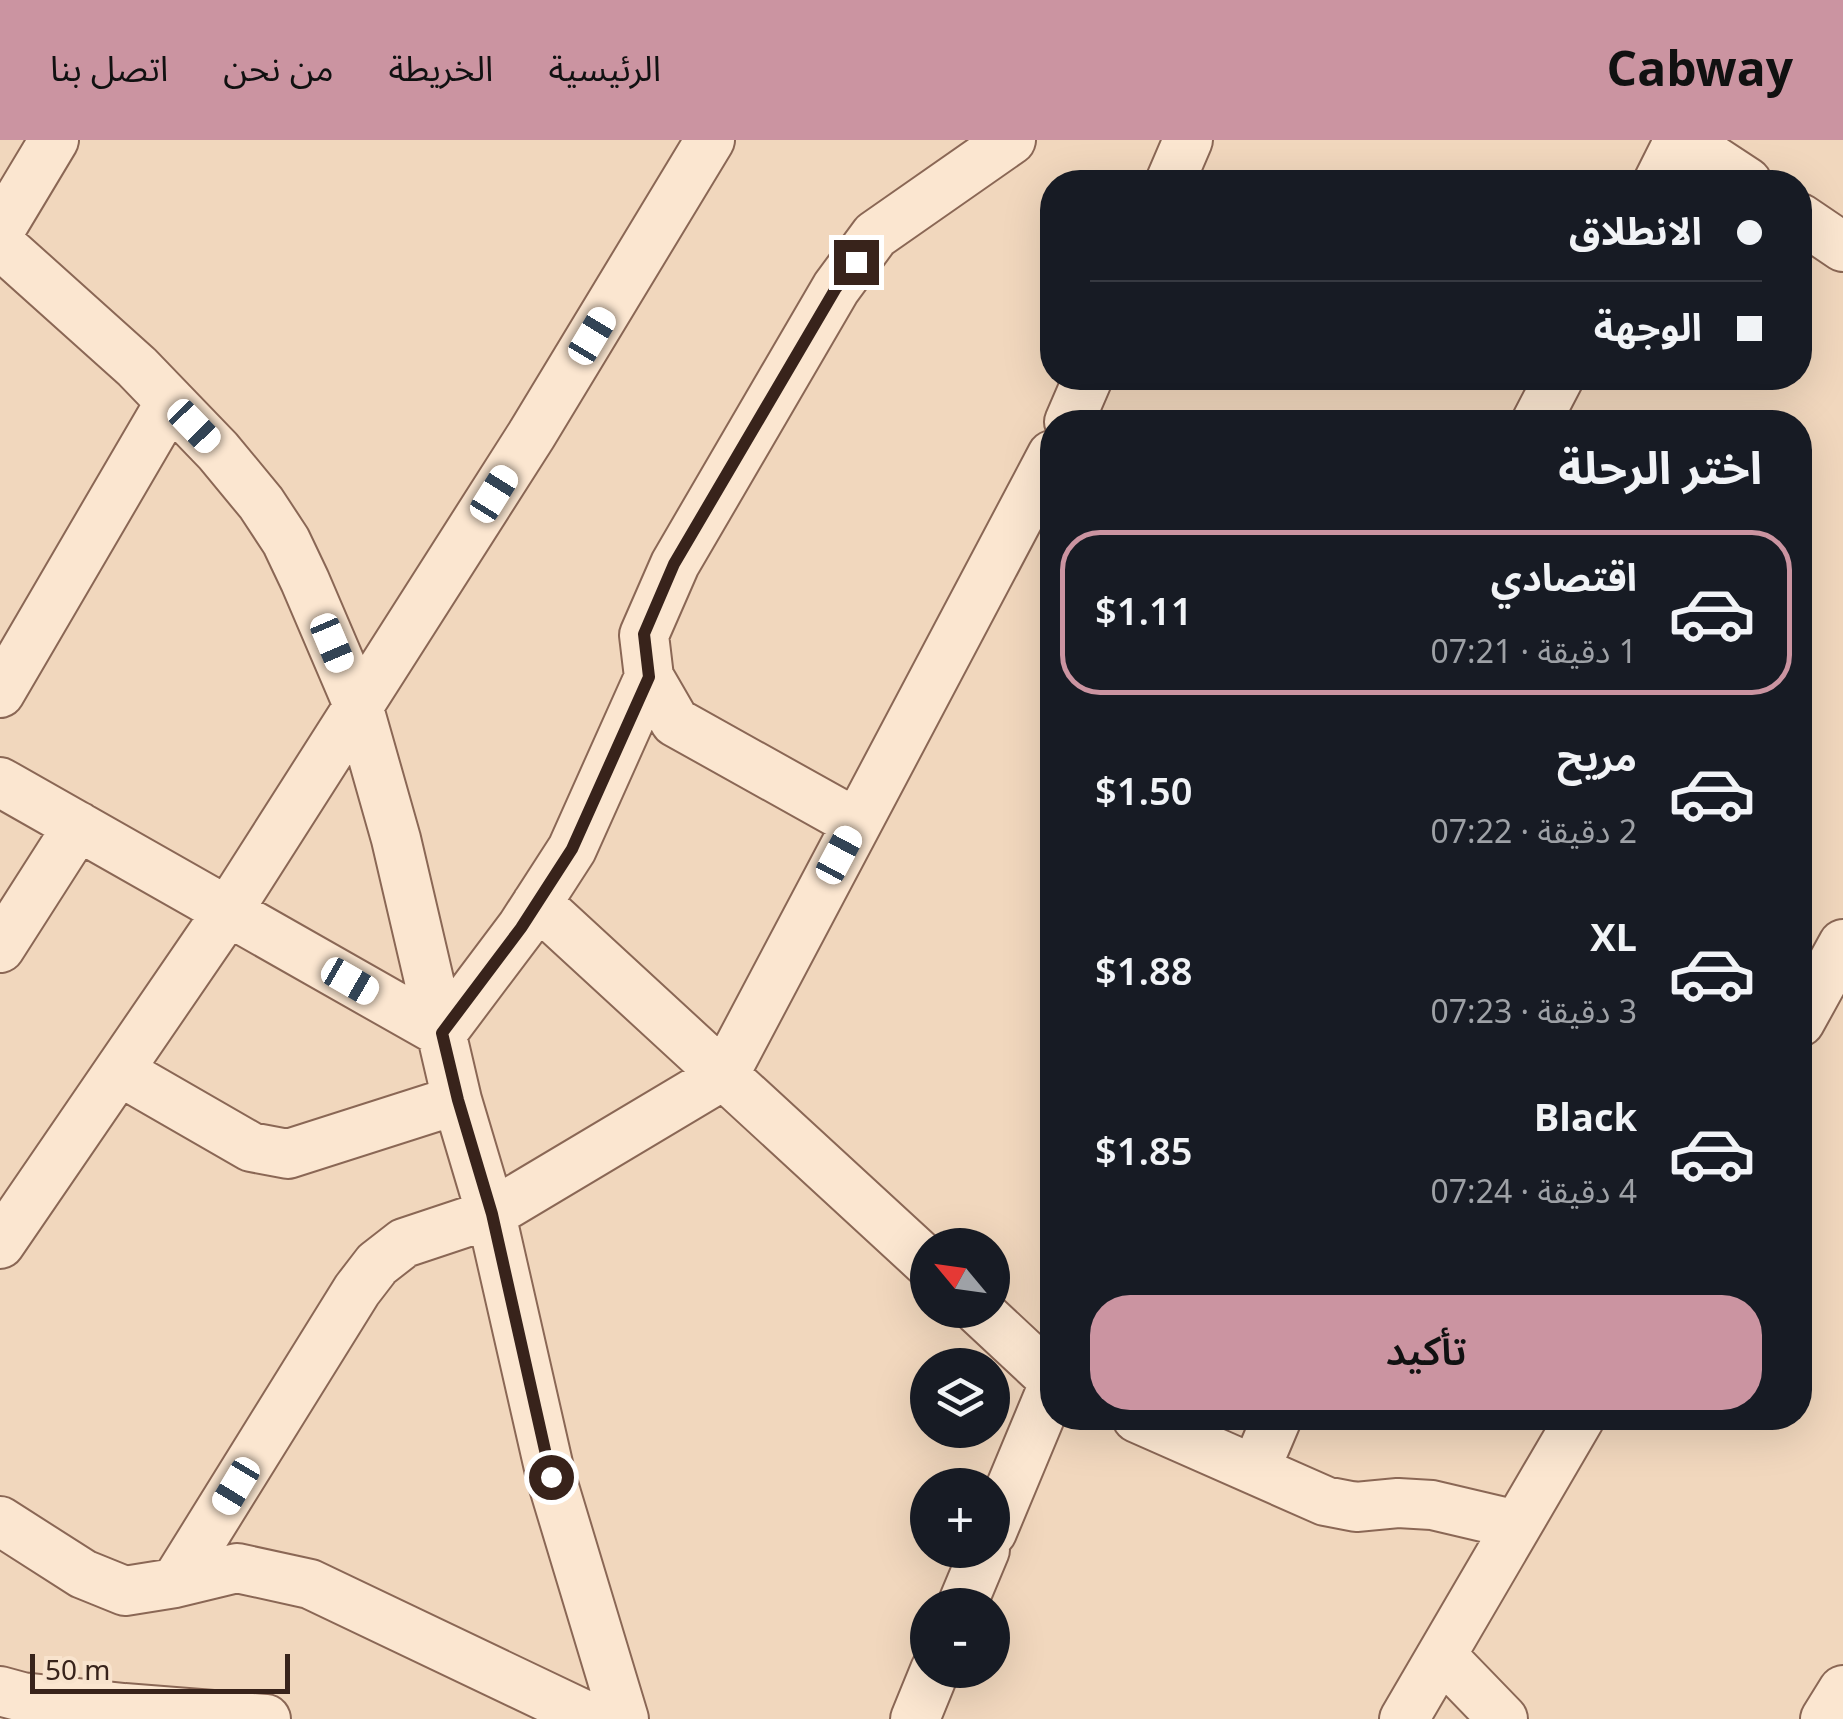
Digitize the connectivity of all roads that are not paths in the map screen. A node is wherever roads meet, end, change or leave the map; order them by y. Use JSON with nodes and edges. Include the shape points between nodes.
{"nodes":[{"id":1,"x":54,"y":140,"type":"edge"},
{"id":2,"x":710,"y":140,"type":"edge"},
{"id":3,"x":1011,"y":140,"type":"edge"},
{"id":4,"x":1188,"y":140,"type":"edge"},
{"id":5,"x":1681,"y":140,"type":"edge"},
{"id":6,"x":1175,"y":170,"type":"edge"},
{"id":7,"x":1665,"y":170,"type":"edge"},
{"id":8,"x":1728,"y":170,"type":"edge"},
{"id":9,"x":1812,"y":226,"type":"edge"},
{"id":10,"x":0,"y":230,"type":"edge"},
{"id":11,"x":0,"y":244,"type":"edge"},
{"id":12,"x":1843,"y":247,"type":"edge"},
{"id":13,"x":170,"y":402,"type":"junction"},
{"id":14,"x":1040,"y":478,"type":"edge"},
{"id":15,"x":649,"y":677,"type":"junction"},
{"id":16,"x":0,"y":693,"type":"edge"},
{"id":17,"x":358,"y":705,"type":"junction"},
{"id":18,"x":0,"y":782,"type":"edge"},
{"id":19,"x":856,"y":823,"type":"junction"},
{"id":20,"x":78,"y":826,"type":"junction"},
{"id":21,"x":537,"y":903,"type":"junction"},
{"id":22,"x":228,"y":912,"type":"junction"},
{"id":23,"x":1843,"y":944,"type":"edge"},
{"id":24,"x":0,"y":948,"type":"edge"},
{"id":25,"x":1812,"y":1000,"type":"edge"},
{"id":26,"x":442,"y":1033,"type":"junction"},
{"id":27,"x":119,"y":1071,"type":"junction"},
{"id":28,"x":724,"y":1075,"type":"junction"},
{"id":29,"x":458,"y":1100,"type":"junction"},
{"id":30,"x":492,"y":1214,"type":"junction"},
{"id":31,"x":0,"y":1244,"type":"edge"},
{"id":32,"x":910,"y":1246,"type":"edge"},
{"id":33,"x":997,"y":1328,"type":"edge"},
{"id":34,"x":1040,"y":1368,"type":"edge"},
{"id":35,"x":1040,"y":1417,"type":"edge"},
{"id":36,"x":1164,"y":1430,"type":"edge"},
{"id":37,"x":1272,"y":1430,"type":"edge"},
{"id":38,"x":1573,"y":1430,"type":"edge"},
{"id":39,"x":1255,"y":1470,"type":"junction"},
{"id":40,"x":1010,"y":1489,"type":"edge"},
{"id":41,"x":0,"y":1521,"type":"edge"},
{"id":42,"x":1517,"y":1525,"type":"junction"},
{"id":43,"x":176,"y":1583,"type":"junction"},
{"id":44,"x":1442,"y":1656,"type":"junction"},
{"id":45,"x":928,"y":1688,"type":"edge"},
{"id":46,"x":0,"y":1690,"type":"edge"},
{"id":47,"x":1843,"y":1690,"type":"edge"},
{"id":48,"x":122,"y":1713,"type":"edge"},
{"id":49,"x":266,"y":1719,"type":"edge"},
{"id":50,"x":594,"y":1719,"type":"edge"},
{"id":51,"x":624,"y":1719,"type":"edge"},
{"id":52,"x":915,"y":1719,"type":"edge"},
{"id":53,"x":1404,"y":1719,"type":"edge"},
{"id":54,"x":1504,"y":1719,"type":"edge"},
{"id":55,"x":1825,"y":1719,"type":"edge"}],
"edges":[{"from":1,"to":10,"type":"street"},
{"from":2,"to":17,"type":"street"},
{"from":3,"to":15,"type":"street","via":[[876,235],[836,288],[674,564],[644,634]]},
{"from":4,"to":6,"type":"street"},
{"from":5,"to":7,"type":"street"},
{"from":5,"to":8,"type":"street"},
{"from":9,"to":12,"type":"street"},
{"from":11,"to":13,"type":"street"},
{"from":13,"to":16,"type":"street"},
{"from":13,"to":17,"type":"street","via":[[218,451],[286,541]]},
{"from":14,"to":19,"type":"street"},
{"from":15,"to":19,"type":"street","via":[[675,722]]},
{"from":15,"to":21,"type":"street","via":[[572,849]]},
{"from":17,"to":22,"type":"street"},
{"from":17,"to":26,"type":"street"},
{"from":18,"to":20,"type":"street"},
{"from":19,"to":28,"type":"street"},
{"from":20,"to":22,"type":"street"},
{"from":20,"to":24,"type":"street"},
{"from":21,"to":26,"type":"street"},
{"from":21,"to":28,"type":"street"},
{"from":22,"to":26,"type":"street"},
{"from":22,"to":27,"type":"street"},
{"from":23,"to":25,"type":"street"},
{"from":26,"to":29,"type":"street"},
{"from":27,"to":29,"type":"street","via":[[252,1147],[288,1154]]},
{"from":27,"to":31,"type":"street"},
{"from":28,"to":30,"type":"street"},
{"from":28,"to":32,"type":"street"},
{"from":29,"to":30,"type":"street"},
{"from":30,"to":43,"type":"street","via":[[404,1243],[377,1264]]},
{"from":30,"to":51,"type":"street","via":[[551,1477]]},
{"from":33,"to":34,"type":"street"},
{"from":35,"to":40,"type":"street"},
{"from":36,"to":39,"type":"street"},
{"from":37,"to":39,"type":"street"},
{"from":38,"to":42,"type":"street"},
{"from":39,"to":42,"type":"street","via":[[1325,1501],[1432,1505]]},
{"from":41,"to":43,"type":"street","via":[[82,1574],[125,1591]]},
{"from":42,"to":44,"type":"street"},
{"from":43,"to":50,"type":"street","via":[[238,1568],[310,1584]]},
{"from":44,"to":53,"type":"street"},
{"from":44,"to":54,"type":"street"},
{"from":45,"to":52,"type":"street"},
{"from":46,"to":48,"type":"street"},
{"from":47,"to":55,"type":"street"},
{"from":48,"to":49,"type":"street"}]}
